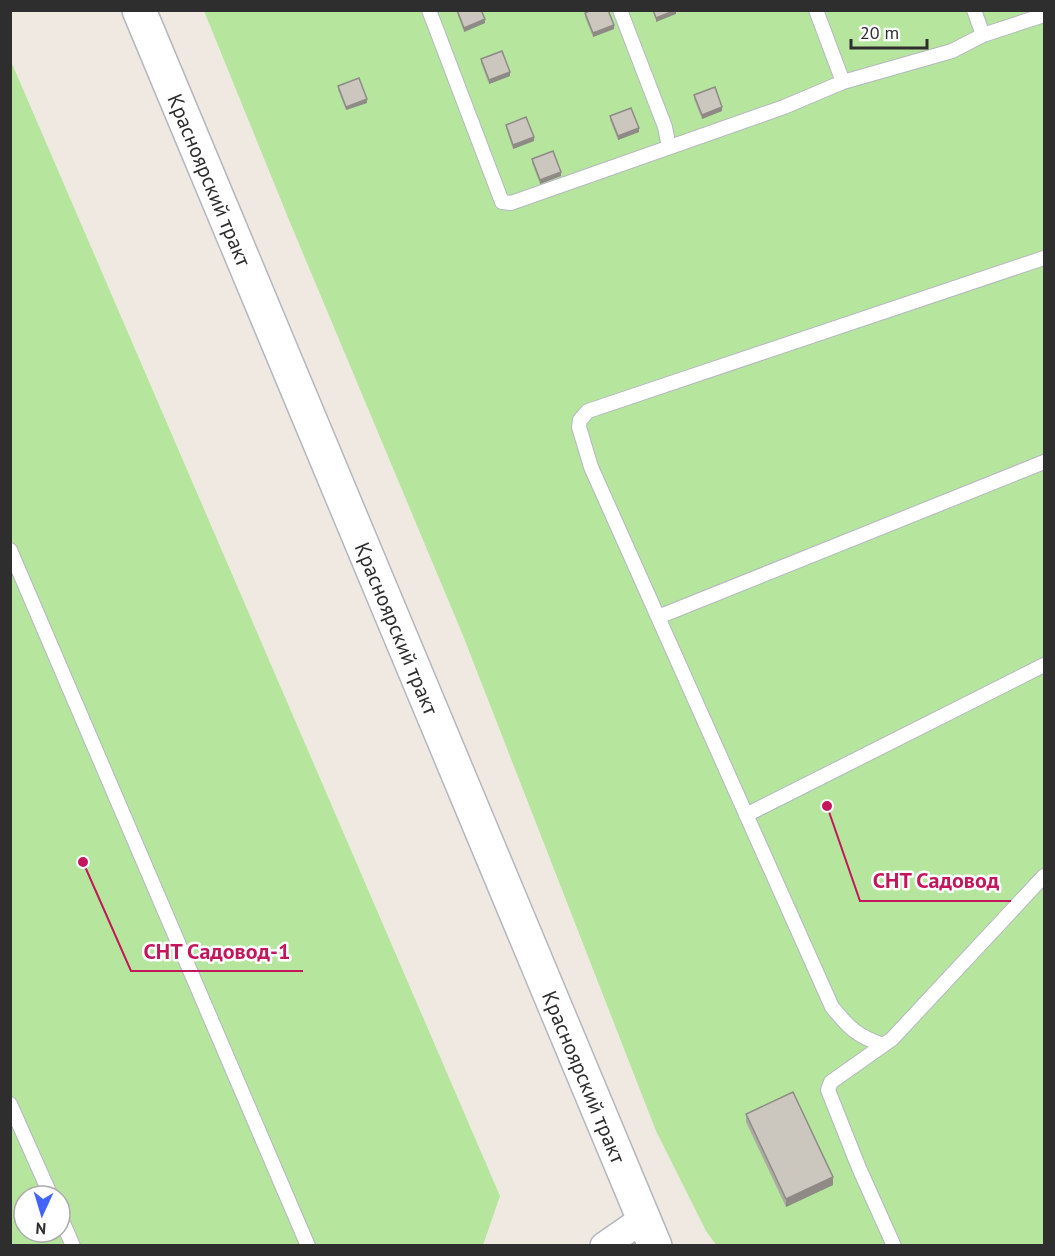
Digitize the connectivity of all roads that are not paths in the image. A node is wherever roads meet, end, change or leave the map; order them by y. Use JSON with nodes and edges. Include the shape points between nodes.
{"nodes":[{"id":1,"x":139,"y":10,"type":"edge"},
{"id":2,"x":429,"y":10,"type":"edge"},
{"id":3,"x":620,"y":10,"type":"edge"},
{"id":4,"x":816,"y":10,"type":"edge"},
{"id":5,"x":974,"y":10,"type":"edge"},
{"id":6,"x":1044,"y":15,"type":"edge"},
{"id":7,"x":983,"y":35,"type":"junction"},
{"id":8,"x":843,"y":82,"type":"junction"},
{"id":9,"x":669,"y":147,"type":"junction"},
{"id":10,"x":1044,"y":258,"type":"edge"},
{"id":11,"x":1044,"y":462,"type":"edge"},
{"id":12,"x":10,"y":550,"type":"edge"},
{"id":13,"x":658,"y":617,"type":"junction"},
{"id":14,"x":1044,"y":665,"type":"edge"},
{"id":15,"x":746,"y":814,"type":"junction"},
{"id":16,"x":1044,"y":876,"type":"edge"},
{"id":17,"x":883,"y":1045,"type":"junction"},
{"id":18,"x":10,"y":1104,"type":"edge"},
{"id":19,"x":46,"y":1184,"type":"edge"},
{"id":20,"x":649,"y":1232,"type":"edge"},
{"id":21,"x":308,"y":1245,"type":"edge"},
{"id":22,"x":604,"y":1245,"type":"edge"},
{"id":23,"x":894,"y":1245,"type":"edge"}],
"edges":[{"from":1,"to":20,"type":"main road","name":"Красноярский тракт"},
{"from":2,"to":9,"type":"lane","via":[[502,202],[511,203]]},
{"from":3,"to":9,"type":"lane"},
{"from":4,"to":8,"type":"lane"},
{"from":5,"to":7,"type":"lane"},
{"from":6,"to":7,"type":"lane"},
{"from":7,"to":8,"type":"lane","via":[[952,51]]},
{"from":8,"to":9,"type":"lane"},
{"from":10,"to":13,"type":"lane","via":[[588,411],[579,427],[591,467]]},
{"from":11,"to":13,"type":"lane"},
{"from":12,"to":21,"type":"lane"},
{"from":13,"to":15,"type":"lane"},
{"from":14,"to":15,"type":"lane"},
{"from":15,"to":17,"type":"lane","via":[[832,1007],[849,1029]]},
{"from":16,"to":17,"type":"lane"},
{"from":17,"to":23,"type":"lane","via":[[831,1082],[828,1090]]},
{"from":18,"to":19,"type":"lane"},
{"from":20,"to":22,"type":"street"}]}
